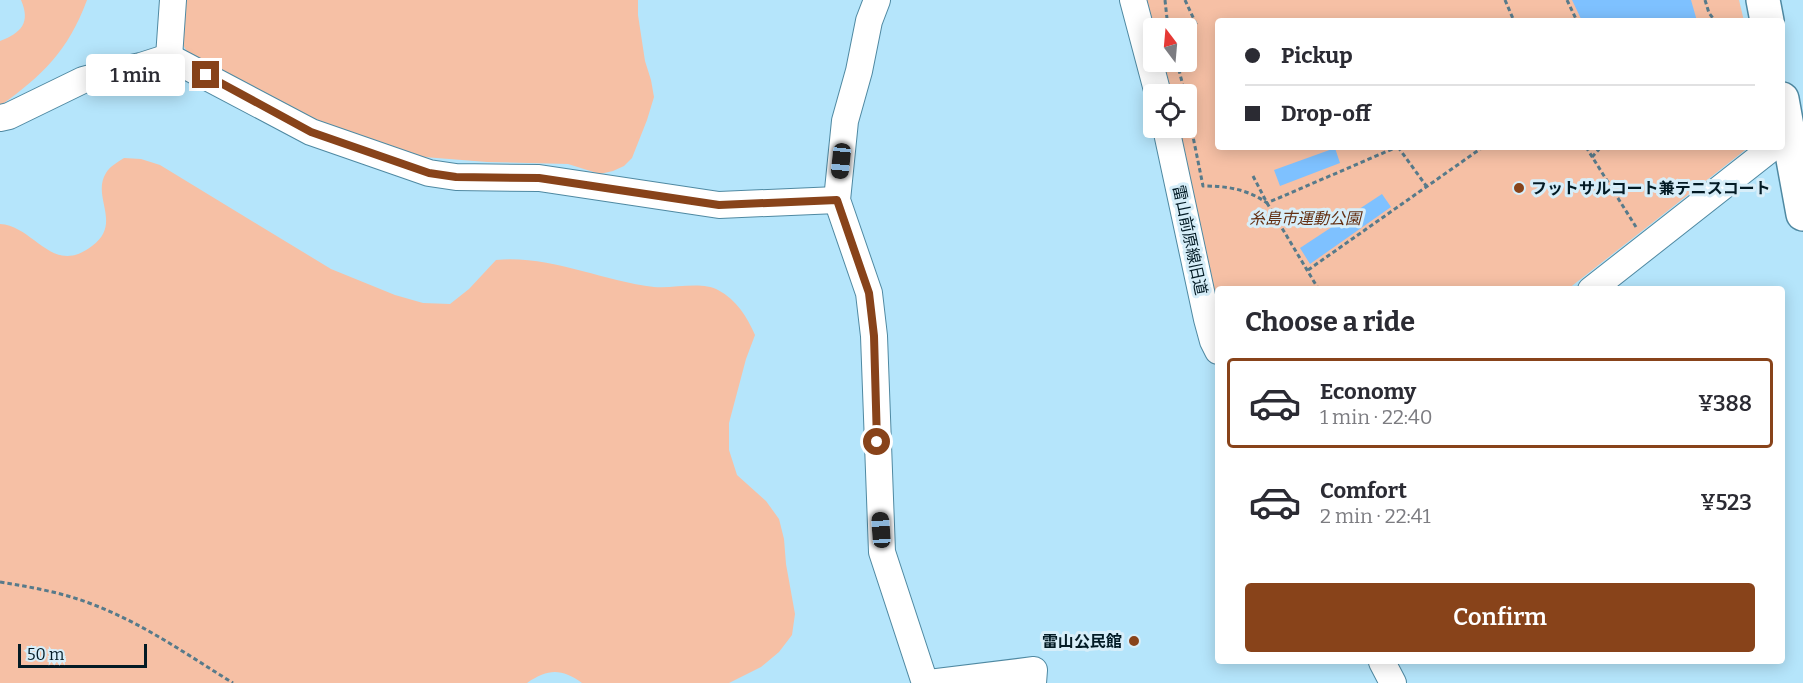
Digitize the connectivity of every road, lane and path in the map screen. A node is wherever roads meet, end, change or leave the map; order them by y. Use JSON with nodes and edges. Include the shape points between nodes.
{"nodes":[{"id":1,"x":173,"y":0,"type":"edge"},
{"id":2,"x":877,"y":0,"type":"edge"},
{"id":3,"x":1133,"y":0,"type":"edge"},
{"id":4,"x":1165,"y":0,"type":"edge"},
{"id":5,"x":1185,"y":0,"type":"edge"},
{"id":6,"x":1505,"y":0,"type":"edge"},
{"id":7,"x":1567,"y":0,"type":"edge"},
{"id":8,"x":1705,"y":0,"type":"edge"},
{"id":9,"x":1763,"y":0,"type":"edge"},
{"id":10,"x":1167,"y":18,"type":"edge"},
{"id":11,"x":1193,"y":18,"type":"edge"},
{"id":12,"x":1513,"y":18,"type":"edge"},
{"id":13,"x":1576,"y":18,"type":"edge"},
{"id":14,"x":1713,"y":18,"type":"edge"},
{"id":15,"x":1766,"y":18,"type":"edge"},
{"id":16,"x":169,"y":57,"type":"junction"},
{"id":17,"x":1155,"y":84,"type":"edge"},
{"id":18,"x":0,"y":118,"type":"edge"},
{"id":19,"x":1787,"y":136,"type":"edge"},
{"id":20,"x":1168,"y":138,"type":"edge"},
{"id":21,"x":1193,"y":138,"type":"edge"},
{"id":22,"x":1391,"y":150,"type":"edge"},
{"id":23,"x":1400,"y":150,"type":"edge"},
{"id":24,"x":1479,"y":150,"type":"edge"},
{"id":25,"x":1588,"y":150,"type":"edge"},
{"id":26,"x":1598,"y":150,"type":"edge"},
{"id":27,"x":1769,"y":150,"type":"edge"},
{"id":28,"x":1592,"y":157,"type":"junction"},
{"id":29,"x":1253,"y":176,"type":"dead end"},
{"id":30,"x":1426,"y":187,"type":"junction"},
{"id":31,"x":837,"y":200,"type":"junction"},
{"id":32,"x":1267,"y":202,"type":"junction"},
{"id":33,"x":1803,"y":214,"type":"edge"},
{"id":34,"x":1639,"y":234,"type":"dead end"},
{"id":35,"x":1308,"y":270,"type":"junction"},
{"id":36,"x":1317,"y":286,"type":"edge"},
{"id":37,"x":1596,"y":286,"type":"edge"},
{"id":38,"x":1215,"y":345,"type":"edge"},
{"id":39,"x":0,"y":582,"type":"edge"},
{"id":40,"x":1383,"y":664,"type":"edge"},
{"id":41,"x":233,"y":683,"type":"edge"},
{"id":42,"x":927,"y":683,"type":"edge"},
{"id":43,"x":1033,"y":683,"type":"edge"},
{"id":44,"x":1393,"y":683,"type":"edge"}],
"edges":[{"from":1,"to":16,"type":"street"},
{"from":2,"to":31,"type":"street","via":[[845,121]]},
{"from":3,"to":17,"type":"street"},
{"from":4,"to":10,"type":"path"},
{"from":5,"to":11,"type":"path"},
{"from":6,"to":12,"type":"path"},
{"from":7,"to":13,"type":"path"},
{"from":8,"to":14,"type":"path"},
{"from":9,"to":15,"type":"main road"},
{"from":16,"to":18,"type":"street","via":[[83,80]]},
{"from":16,"to":31,"type":"street","via":[[311,132],[429,173],[539,178],[719,205]]},
{"from":19,"to":33,"type":"main road"},
{"from":20,"to":38,"type":"street","name":"雷山前原線旧道"},
{"from":21,"to":32,"type":"path","via":[[1203,186],[1230,187]]},
{"from":22,"to":32,"type":"path"},
{"from":23,"to":30,"type":"path"},
{"from":24,"to":30,"type":"path"},
{"from":25,"to":28,"type":"path"},
{"from":26,"to":28,"type":"path"},
{"from":27,"to":37,"type":"street"},
{"from":28,"to":34,"type":"path"},
{"from":29,"to":32,"type":"path"},
{"from":30,"to":35,"type":"path"},
{"from":31,"to":42,"type":"street","via":[[869,293],[882,552]]},
{"from":32,"to":35,"type":"path"},
{"from":35,"to":36,"type":"path"},
{"from":39,"to":41,"type":"path","via":[[89,603],[147,629]]},
{"from":40,"to":44,"type":"street"},
{"from":42,"to":43,"type":"street","via":[[1034,670]]}]}
